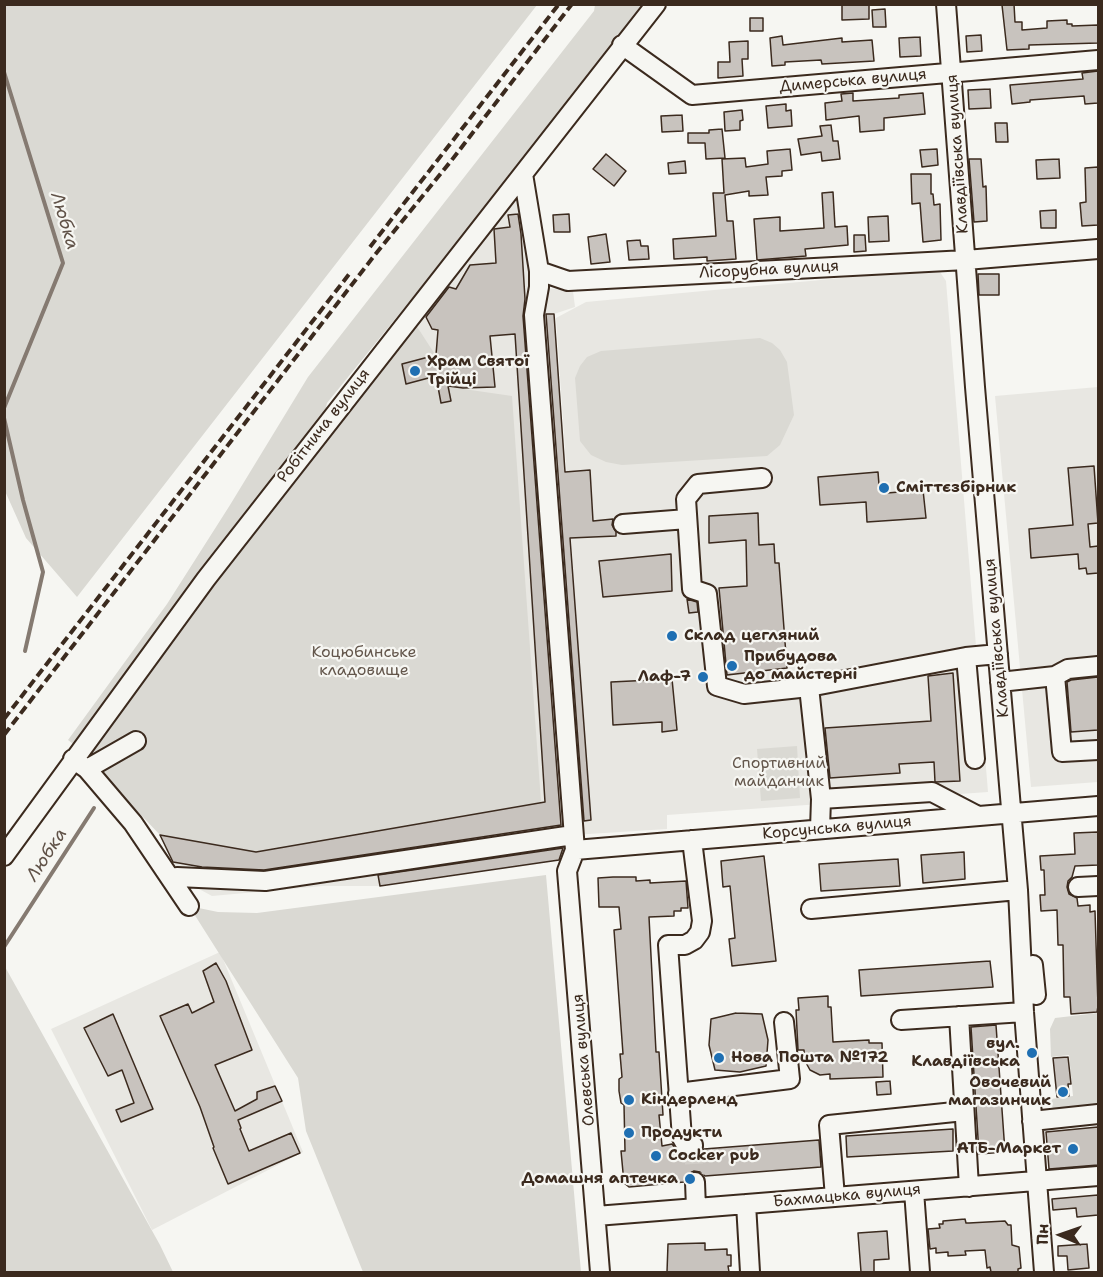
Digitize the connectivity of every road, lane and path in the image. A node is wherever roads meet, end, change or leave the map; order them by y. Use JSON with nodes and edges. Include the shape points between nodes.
{"nodes":[{"id":1,"x":656,"y":4,"type":"edge"},
{"id":2,"x":946,"y":4,"type":"edge"},
{"id":3,"x":622,"y":45,"type":"junction"},
{"id":4,"x":1098,"y":60,"type":"edge"},
{"id":5,"x":952,"y":73,"type":"junction"},
{"id":6,"x":523,"y":174,"type":"junction"},
{"id":7,"x":1098,"y":249,"type":"edge"},
{"id":8,"x":966,"y":260,"type":"junction"},
{"id":9,"x":539,"y":271,"type":"junction"},
{"id":10,"x":762,"y":478,"type":"dead end"},
{"id":11,"x":687,"y":519,"type":"junction"},
{"id":12,"x":623,"y":524,"type":"dead end"},
{"id":13,"x":998,"y":654,"type":"junction"},
{"id":14,"x":966,"y":657,"type":"junction"},
{"id":15,"x":1098,"y":666,"type":"edge"},
{"id":16,"x":1055,"y":676,"type":"junction"},
{"id":17,"x":1000,"y":682,"type":"junction"},
{"id":18,"x":809,"y":687,"type":"junction"},
{"id":19,"x":136,"y":741,"type":"dead end"},
{"id":20,"x":1098,"y":750,"type":"edge"},
{"id":21,"x":975,"y":759,"type":"dead end"},
{"id":22,"x":80,"y":764,"type":"junction"},
{"id":23,"x":820,"y":799,"type":"junction"},
{"id":24,"x":1098,"y":806,"type":"edge"},
{"id":25,"x":1011,"y":813,"type":"junction"},
{"id":26,"x":979,"y":816,"type":"junction"},
{"id":27,"x":820,"y":829,"type":"junction"},
{"id":28,"x":692,"y":840,"type":"junction"},
{"id":29,"x":574,"y":842,"type":"junction"},
{"id":30,"x":4,"y":856,"type":"edge"},
{"id":31,"x":172,"y":880,"type":"junction"},
{"id":32,"x":1017,"y":882,"type":"junction"},
{"id":33,"x":1098,"y":886,"type":"edge"},
{"id":34,"x":1078,"y":887,"type":"dead end"},
{"id":35,"x":189,"y":906,"type":"dead end"},
{"id":36,"x":811,"y":909,"type":"dead end"},
{"id":37,"x":1036,"y":995,"type":"dead end"},
{"id":38,"x":1024,"y":1012,"type":"junction"},
{"id":39,"x":959,"y":1016,"type":"junction"},
{"id":40,"x":901,"y":1020,"type":"dead end"},
{"id":41,"x":784,"y":1022,"type":"dead end"},
{"id":42,"x":678,"y":1093,"type":"junction"},
{"id":43,"x":964,"y":1111,"type":"junction"},
{"id":44,"x":1098,"y":1114,"type":"edge"},
{"id":45,"x":1032,"y":1121,"type":"junction"},
{"id":46,"x":693,"y":1146,"type":"tunnel mouth"},
{"id":47,"x":1098,"y":1176,"type":"edge"},
{"id":48,"x":1037,"y":1181,"type":"junction"},
{"id":49,"x":695,"y":1182,"type":"tunnel mouth"},
{"id":50,"x":969,"y":1187,"type":"junction"},
{"id":51,"x":914,"y":1191,"type":"junction"},
{"id":52,"x":835,"y":1197,"type":"junction"},
{"id":53,"x":746,"y":1204,"type":"junction"},
{"id":54,"x":696,"y":1208,"type":"junction"},
{"id":55,"x":596,"y":1216,"type":"junction"},
{"id":56,"x":600,"y":1272,"type":"edge"},
{"id":57,"x":750,"y":1272,"type":"edge"},
{"id":58,"x":920,"y":1272,"type":"edge"},
{"id":59,"x":1044,"y":1272,"type":"edge"}],
"edges":[{"from":1,"to":3,"type":"street","name":"Робітнича вулиця"},
{"from":2,"to":5,"type":"street","name":"Клавдіївська вулиця"},
{"from":3,"to":5,"type":"street","name":"Димерська вулиця","via":[[692,95]]},
{"from":3,"to":6,"type":"street","name":"Робітнича вулиця"},
{"from":4,"to":5,"type":"street","name":"Димерська вулиця"},
{"from":5,"to":8,"type":"street","name":"Клавдіївська вулиця"},
{"from":6,"to":9,"type":"street"},
{"from":6,"to":22,"type":"street","name":"Робітнича вулиця","via":[[206,579]]},
{"from":7,"to":8,"type":"street","name":"Лісорубна вулиця"},
{"from":8,"to":9,"type":"street","name":"Лісорубна вулиця","via":[[568,281]]},
{"from":8,"to":13,"type":"street","name":"Клавдіївська вулиця"},
{"from":9,"to":29,"type":"street","name":"Олевська вулиця","via":[[534,315]]},
{"from":10,"to":11,"type":"street","via":[[698,484],[686,499]]},
{"from":11,"to":12,"type":"street"},
{"from":11,"to":18,"type":"street","via":[[692,589],[707,594],[717,686],[744,694]]},
{"from":13,"to":14,"type":"street"},
{"from":13,"to":17,"type":"street","name":"Клавдіївська вулиця"},
{"from":14,"to":18,"type":"street"},
{"from":14,"to":21,"type":"street"},
{"from":15,"to":16,"type":"street","via":[[1068,669]]},
{"from":16,"to":17,"type":"street"},
{"from":16,"to":20,"type":"street","via":[[1062,752]]},
{"from":17,"to":25,"type":"street","name":"Клавдіївська вулиця"},
{"from":18,"to":23,"type":"street"},
{"from":19,"to":22,"type":"street"},
{"from":22,"to":30,"type":"street","name":"Робітнича вулиця"},
{"from":22,"to":31,"type":"street","via":[[133,823]]},
{"from":23,"to":26,"type":"street","via":[[932,792]]},
{"from":23,"to":27,"type":"street"},
{"from":24,"to":25,"type":"street","name":"Корсунська вулиця"},
{"from":25,"to":26,"type":"street","name":"Корсунська вулиця"},
{"from":25,"to":32,"type":"street","name":"Клавдіївська вулиця"},
{"from":26,"to":27,"type":"street","name":"Корсунська вулиця"},
{"from":27,"to":28,"type":"street","name":"Корсунська вулиця"},
{"from":28,"to":29,"type":"street","name":"Корсунська вулиця"},
{"from":28,"to":42,"type":"street","via":[[700,932],[685,945],[668,945]]},
{"from":29,"to":31,"type":"street","name":"Корсунська вулиця","via":[[265,881],[177,877]]},
{"from":29,"to":55,"type":"street","name":"Олевська вулиця","via":[[567,871]]},
{"from":31,"to":35,"type":"street"},
{"from":32,"to":36,"type":"street"},
{"from":32,"to":37,"type":"street","via":[[1028,894]]},
{"from":32,"to":38,"type":"street","name":"Клавдіївська вулиця"},
{"from":33,"to":34,"type":"street"},
{"from":38,"to":39,"type":"street"},
{"from":38,"to":45,"type":"street","name":"Клавдіївська вулиця"},
{"from":39,"to":40,"type":"street"},
{"from":39,"to":43,"type":"street"},
{"from":41,"to":42,"type":"street","via":[[790,1078]]},
{"from":42,"to":46,"type":"street","via":[[682,1138],[686,1145]]},
{"from":43,"to":50,"type":"street"},
{"from":43,"to":52,"type":"street","via":[[829,1125]]},
{"from":44,"to":45,"type":"street"},
{"from":45,"to":48,"type":"street","name":"Клавдіївська вулиця"},
{"from":47,"to":48,"type":"street","name":"Бахмацька вулиця"},
{"from":48,"to":50,"type":"street","name":"Бахмацька вулиця"},
{"from":48,"to":59,"type":"street","name":"Клавдіївська вулиця"},
{"from":49,"to":54,"type":"street"},
{"from":50,"to":51,"type":"street","name":"Бахмацька вулиця"},
{"from":51,"to":52,"type":"street","name":"Бахмацька вулиця"},
{"from":51,"to":58,"type":"street"},
{"from":52,"to":53,"type":"street","name":"Бахмацька вулиця"},
{"from":53,"to":54,"type":"street","name":"Бахмацька вулиця"},
{"from":53,"to":57,"type":"street"},
{"from":54,"to":55,"type":"street","name":"Бахмацька вулиця"},
{"from":55,"to":56,"type":"street","name":"Олевська вулиця"}]}
